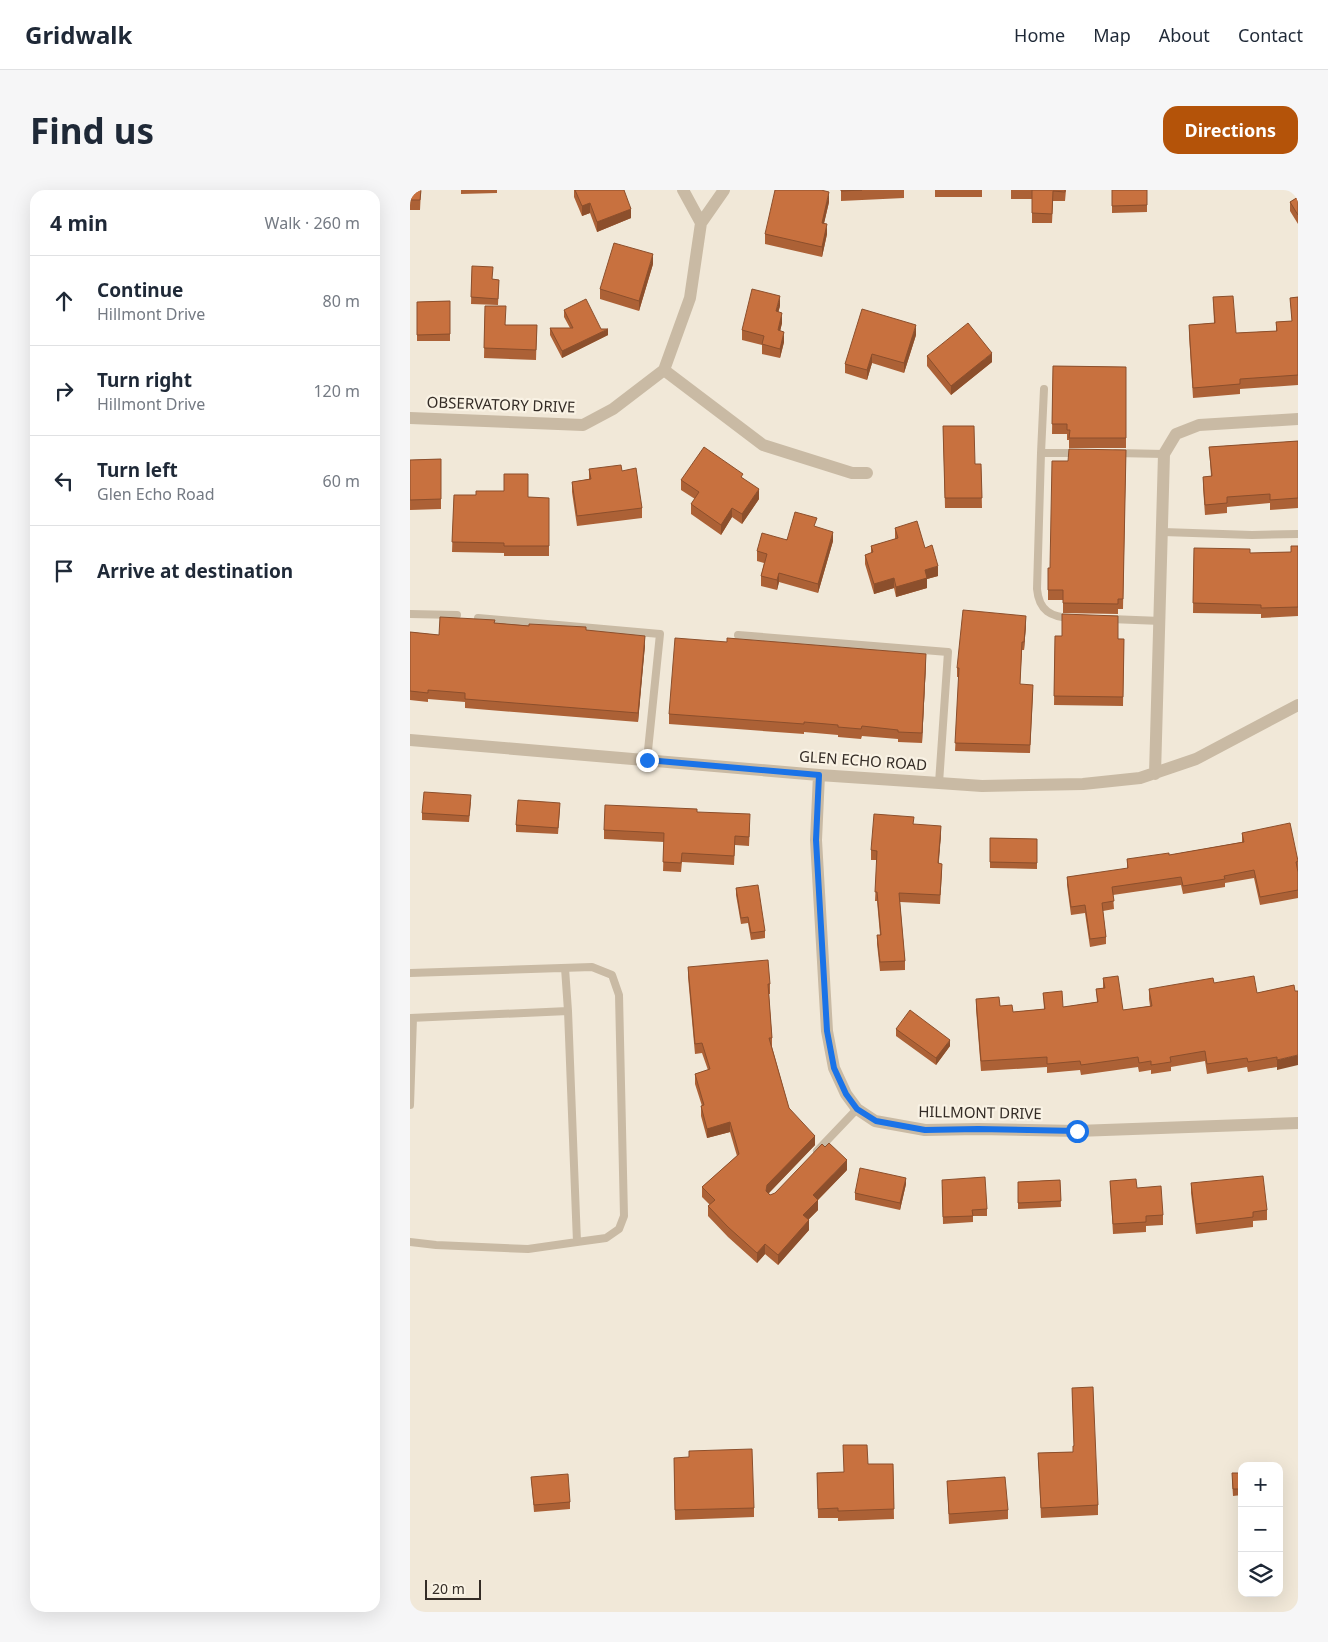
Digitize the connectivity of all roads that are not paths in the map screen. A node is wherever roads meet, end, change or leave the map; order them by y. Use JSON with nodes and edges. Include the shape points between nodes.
{"nodes":[{"id":1,"x":682,"y":190,"type":"edge"},
{"id":2,"x":724,"y":190,"type":"edge"},
{"id":3,"x":701,"y":224,"type":"junction"},
{"id":4,"x":664,"y":370,"type":"junction"},
{"id":5,"x":1044,"y":389,"type":"dead end"},
{"id":6,"x":410,"y":418,"type":"edge"},
{"id":7,"x":1298,"y":419,"type":"edge"},
{"id":8,"x":1041,"y":453,"type":"junction"},
{"id":9,"x":1089,"y":453,"type":"edge"},
{"id":10,"x":1108,"y":453,"type":"edge"},
{"id":11,"x":1164,"y":454,"type":"junction"},
{"id":12,"x":867,"y":473,"type":"dead end"},
{"id":13,"x":1163,"y":532,"type":"junction"},
{"id":14,"x":1298,"y":534,"type":"edge"},
{"id":15,"x":410,"y":614,"type":"edge"},
{"id":16,"x":457,"y":615,"type":"dead end"},
{"id":17,"x":478,"y":618,"type":"edge"},
{"id":18,"x":1076,"y":618,"type":"edge"},
{"id":19,"x":1104,"y":619,"type":"edge"},
{"id":20,"x":1161,"y":621,"type":"junction"},
{"id":21,"x":738,"y":635,"type":"dead end"},
{"id":22,"x":1298,"y":705,"type":"edge"},
{"id":23,"x":410,"y":740,"type":"edge"},
{"id":24,"x":647,"y":760,"type":"junction"},
{"id":25,"x":1155,"y":774,"type":"junction"},
{"id":26,"x":819,"y":775,"type":"junction"},
{"id":27,"x":939,"y":783,"type":"junction"},
{"id":28,"x":565,"y":968,"type":"junction"},
{"id":29,"x":410,"y":973,"type":"edge"},
{"id":30,"x":568,"y":1011,"type":"junction"},
{"id":31,"x":411,"y":1018,"type":"edge"},
{"id":32,"x":410,"y":1105,"type":"edge"},
{"id":33,"x":857,"y":1109,"type":"junction"},
{"id":34,"x":1298,"y":1123,"type":"edge"},
{"id":35,"x":811,"y":1158,"type":"edge"},
{"id":36,"x":410,"y":1242,"type":"edge"},
{"id":37,"x":577,"y":1242,"type":"junction"}],
"edges":[{"from":1,"to":3,"type":"street"},
{"from":2,"to":3,"type":"street"},
{"from":3,"to":4,"type":"street","via":[[690,298]]},
{"from":4,"to":6,"type":"street","name":"OBSERVATORY DRIVE","via":[[613,409],[583,425]]},
{"from":4,"to":12,"type":"street","via":[[763,445],[852,473]]},
{"from":5,"to":8,"type":"lane"},
{"from":7,"to":11,"type":"street","via":[[1199,425],[1176,434]]},
{"from":8,"to":9,"type":"lane"},
{"from":8,"to":18,"type":"lane","via":[[1038,600],[1057,618]]},
{"from":10,"to":11,"type":"lane"},
{"from":11,"to":13,"type":"street"},
{"from":13,"to":14,"type":"lane"},
{"from":13,"to":20,"type":"street"},
{"from":15,"to":16,"type":"lane"},
{"from":17,"to":24,"type":"lane","via":[[660,634]]},
{"from":19,"to":20,"type":"lane"},
{"from":20,"to":25,"type":"street"},
{"from":21,"to":27,"type":"lane","via":[[948,652]]},
{"from":22,"to":25,"type":"street","name":"GLEN ECHO ROAD","via":[[1196,759]]},
{"from":23,"to":24,"type":"street","name":"GLEN ECHO ROAD"},
{"from":24,"to":26,"type":"street","name":"GLEN ECHO ROAD"},
{"from":25,"to":27,"type":"street","name":"GLEN ECHO ROAD","via":[[1083,784],[982,786]]},
{"from":26,"to":27,"type":"street","name":"GLEN ECHO ROAD"},
{"from":26,"to":33,"type":"street","name":"HILLMONT DRIVE","via":[[816,840],[827,1031],[834,1068]]},
{"from":28,"to":29,"type":"lane"},
{"from":28,"to":30,"type":"lane"},
{"from":28,"to":37,"type":"lane","via":[[592,968],[612,975],[619,995],[624,1216],[619,1229],[606,1238]]},
{"from":30,"to":31,"type":"lane"},
{"from":30,"to":37,"type":"lane"},
{"from":31,"to":32,"type":"lane"},
{"from":33,"to":34,"type":"street","name":"HILLMONT DRIVE","via":[[876,1121],[925,1130],[1077,1131]]},
{"from":33,"to":35,"type":"lane"},
{"from":36,"to":37,"type":"lane","via":[[528,1249]]}]}
